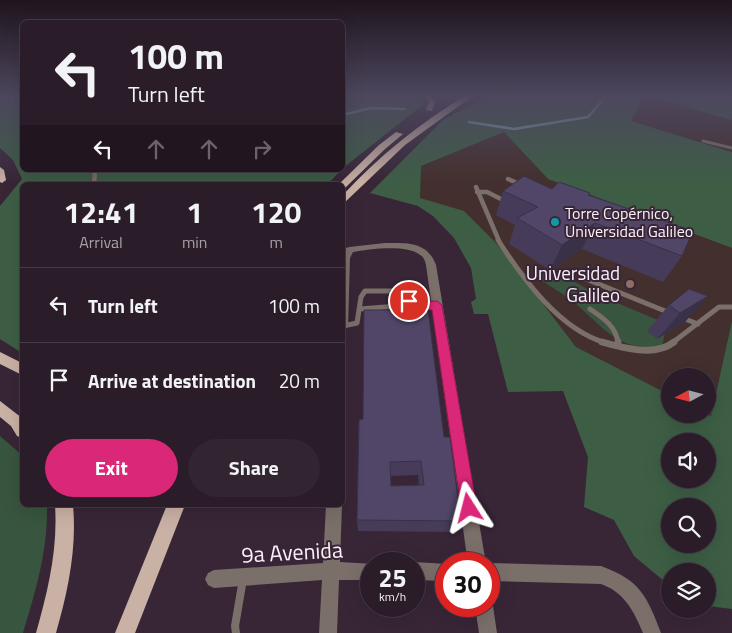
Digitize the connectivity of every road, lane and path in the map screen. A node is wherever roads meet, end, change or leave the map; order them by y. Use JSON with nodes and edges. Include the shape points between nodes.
{"nodes":[{"id":1,"x":411,"y":125,"type":"edge"},
{"id":2,"x":424,"y":125,"type":"edge"},
{"id":3,"x":703,"y":141,"type":"dead end"},
{"id":4,"x":732,"y":148,"type":"edge"},
{"id":5,"x":0,"y":170,"type":"edge"},
{"id":6,"x":508,"y":179,"type":"dead end"},
{"id":7,"x":1,"y":182,"type":"edge"},
{"id":8,"x":345,"y":183,"type":"edge"},
{"id":9,"x":522,"y":186,"type":"edge"},
{"id":10,"x":345,"y":199,"type":"edge"},
{"id":11,"x":503,"y":200,"type":"edge"},
{"id":12,"x":345,"y":262,"type":"edge"},
{"id":13,"x":586,"y":279,"type":"dead end"},
{"id":14,"x":411,"y":305,"type":"junction"},
{"id":15,"x":437,"y":305,"type":"junction"},
{"id":16,"x":732,"y":307,"type":"edge"},
{"id":17,"x":360,"y":309,"type":"junction"},
{"id":18,"x":590,"y":309,"type":"dead end"},
{"id":19,"x":357,"y":323,"type":"junction"},
{"id":20,"x":365,"y":323,"type":"edge"},
{"id":21,"x":698,"y":324,"type":"junction"},
{"id":22,"x":345,"y":325,"type":"edge"},
{"id":23,"x":618,"y":346,"type":"junction"},
{"id":24,"x":0,"y":358,"type":"edge"},
{"id":25,"x":20,"y":369,"type":"edge"},
{"id":26,"x":0,"y":408,"type":"edge"},
{"id":27,"x":20,"y":428,"type":"edge"},
{"id":28,"x":64,"y":507,"type":"edge"},
{"id":29,"x":175,"y":507,"type":"edge"},
{"id":30,"x":334,"y":507,"type":"edge"},
{"id":31,"x":475,"y":552,"type":"edge"},
{"id":32,"x":331,"y":571,"type":"junction"},
{"id":33,"x":360,"y":571,"type":"edge"},
{"id":34,"x":500,"y":572,"type":"edge"},
{"id":35,"x":243,"y":577,"type":"junction"},
{"id":36,"x":214,"y":579,"type":"dead end"},
{"id":37,"x":486,"y":617,"type":"edge"},
{"id":38,"x":46,"y":633,"type":"edge"},
{"id":39,"x":125,"y":633,"type":"edge"},
{"id":40,"x":236,"y":633,"type":"edge"},
{"id":41,"x":328,"y":633,"type":"edge"},
{"id":42,"x":488,"y":633,"type":"edge"},
{"id":43,"x":652,"y":633,"type":"edge"}],
"edges":[{"from":1,"to":8,"type":"main road"},
{"from":2,"to":10,"type":"main road","via":[[389,152]]},
{"from":3,"to":4,"type":"lane"},
{"from":5,"to":7,"type":"main road"},
{"from":6,"to":9,"type":"lane"},
{"from":11,"to":23,"type":"lane","via":[[476,190],[499,242],[567,323],[592,338]]},
{"from":12,"to":15,"type":"street","via":[[368,247],[414,247],[423,250],[429,258]]},
{"from":13,"to":21,"type":"lane"},
{"from":14,"to":15,"type":"lane"},
{"from":14,"to":17,"type":"lane"},
{"from":14,"to":17,"type":"lane","via":[[405,290],[366,291]]},
{"from":15,"to":31,"type":"street"},
{"from":16,"to":21,"type":"lane","via":[[719,307]]},
{"from":17,"to":19,"type":"lane"},
{"from":18,"to":23,"type":"lane","via":[[612,327],[617,334]]},
{"from":19,"to":20,"type":"lane"},
{"from":19,"to":22,"type":"lane"},
{"from":21,"to":23,"type":"lane","via":[[662,349]]},
{"from":24,"to":25,"type":"main road"},
{"from":26,"to":27,"type":"main road"},
{"from":28,"to":38,"type":"main road","via":[[67,524],[61,568]]},
{"from":29,"to":39,"type":"main road"},
{"from":30,"to":32,"type":"street"},
{"from":32,"to":33,"type":"street","name":"9a Avenida"},
{"from":32,"to":35,"type":"street","name":"9a Avenida"},
{"from":32,"to":41,"type":"street"},
{"from":34,"to":43,"type":"street","via":[[601,575],[617,580],[630,591]]},
{"from":35,"to":36,"type":"street","name":"9a Avenida"},
{"from":35,"to":40,"type":"lane","via":[[234,626]]},
{"from":37,"to":42,"type":"street"}]}
